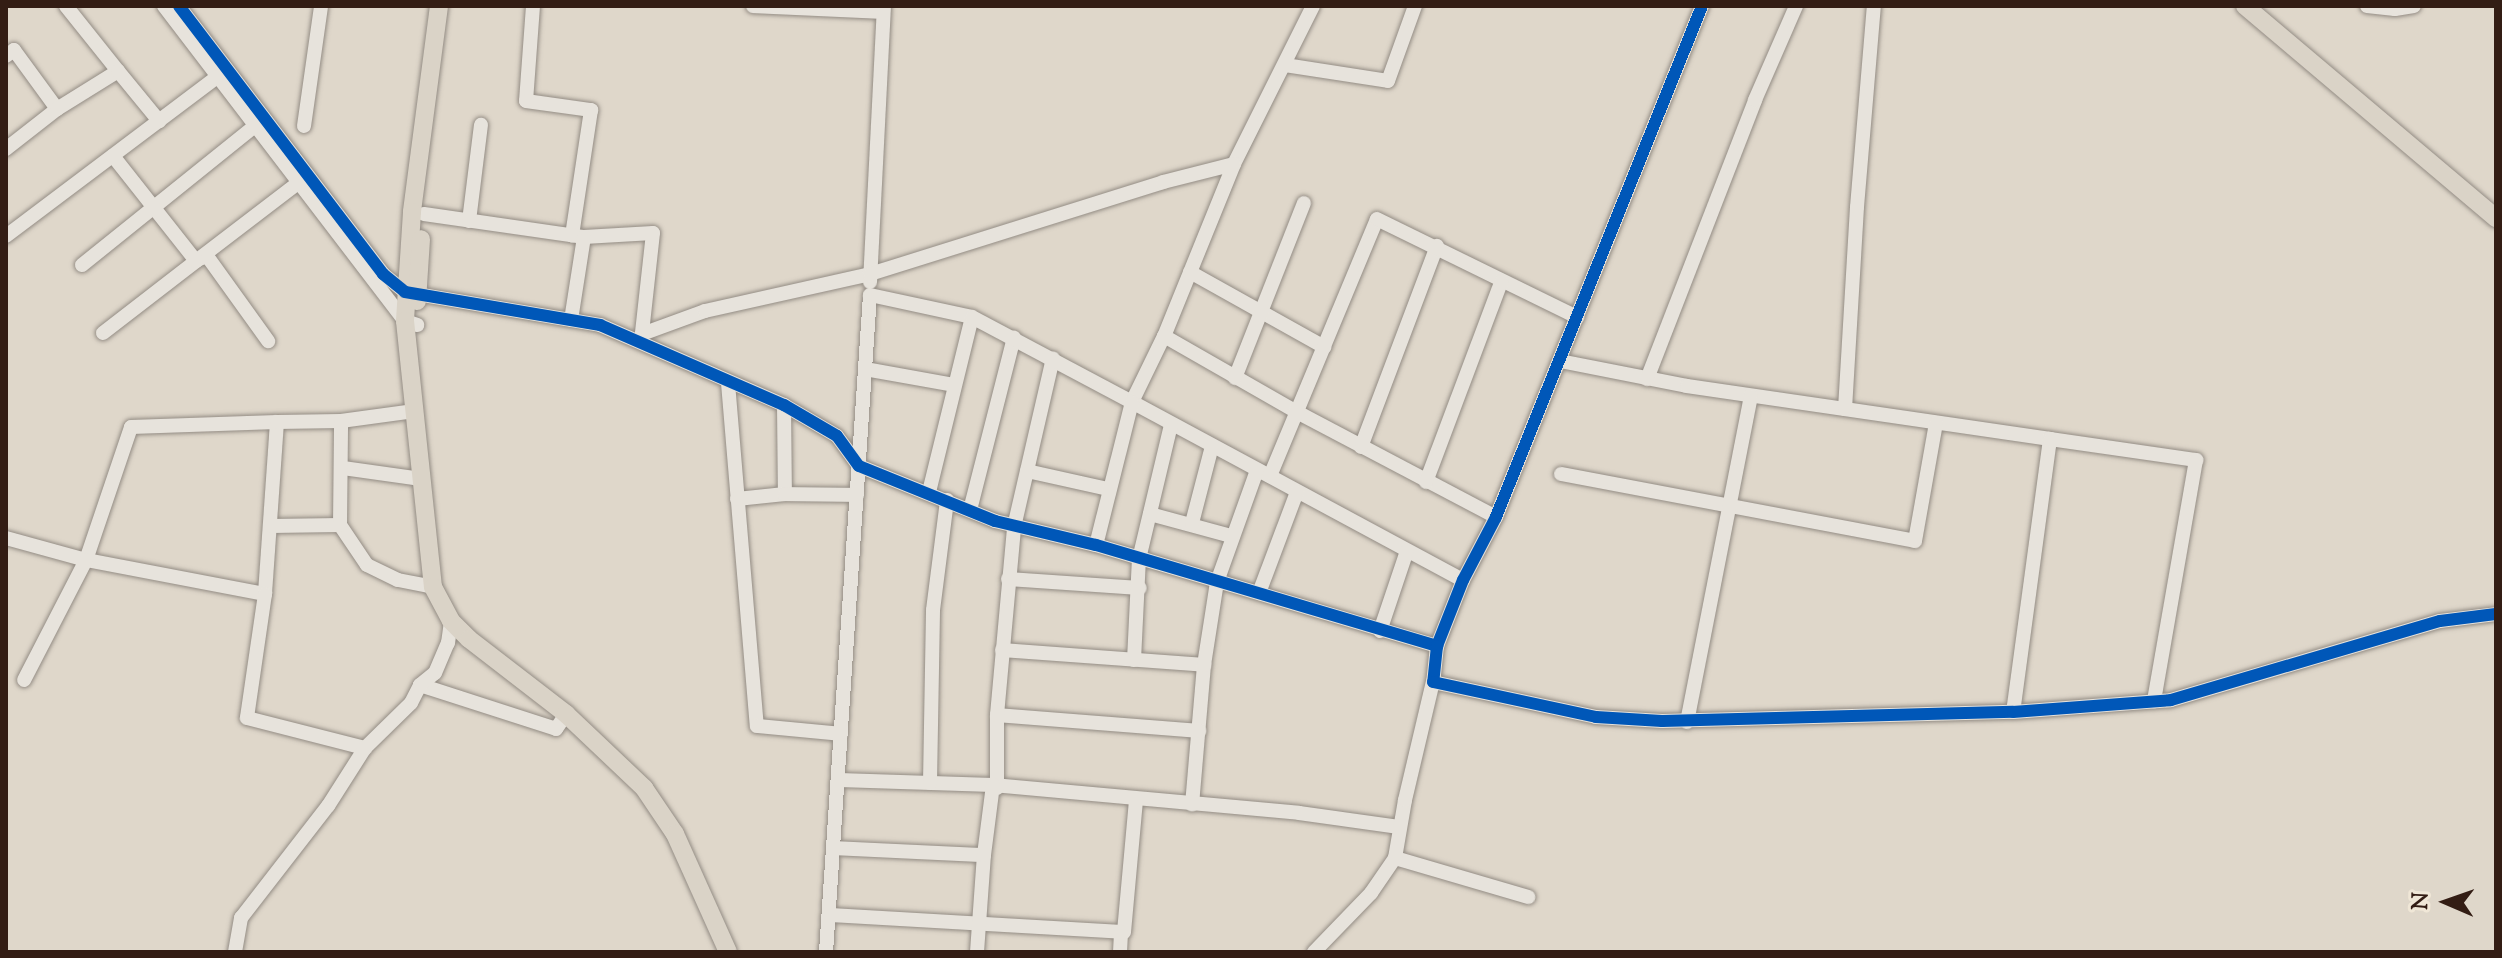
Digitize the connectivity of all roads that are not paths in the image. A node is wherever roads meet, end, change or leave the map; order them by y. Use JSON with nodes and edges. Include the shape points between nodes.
{"nodes":[{"id":1,"x":66,"y":6,"type":"edge"},
{"id":2,"x":164,"y":6,"type":"edge"},
{"id":3,"x":179,"y":6,"type":"edge"},
{"id":4,"x":321,"y":6,"type":"edge"},
{"id":5,"x":439,"y":6,"type":"edge"},
{"id":6,"x":450,"y":6,"type":"edge"},
{"id":7,"x":533,"y":6,"type":"edge"},
{"id":8,"x":753,"y":6,"type":"edge"},
{"id":9,"x":1313,"y":6,"type":"edge"},
{"id":10,"x":1415,"y":6,"type":"edge"},
{"id":11,"x":1702,"y":6,"type":"edge"},
{"id":12,"x":1796,"y":6,"type":"edge"},
{"id":13,"x":1874,"y":6,"type":"edge"},
{"id":14,"x":2245,"y":6,"type":"edge"},
{"id":15,"x":2367,"y":6,"type":"edge"},
{"id":16,"x":2414,"y":6,"type":"edge"},
{"id":17,"x":883,"y":9,"type":"edge"},
{"id":18,"x":9,"y":48,"type":"edge"},
{"id":19,"x":1285,"y":65,"type":"junction"},
{"id":20,"x":118,"y":71,"type":"junction"},
{"id":21,"x":217,"y":77,"type":"junction"},
{"id":22,"x":57,"y":109,"type":"junction"},
{"id":23,"x":159,"y":121,"type":"junction"},
{"id":24,"x":481,"y":125,"type":"dead end"},
{"id":25,"x":255,"y":126,"type":"junction"},
{"id":26,"x":304,"y":126,"type":"dead end"},
{"id":27,"x":6,"y":149,"type":"edge"},
{"id":28,"x":113,"y":156,"type":"junction"},
{"id":29,"x":1234,"y":164,"type":"junction"},
{"id":30,"x":298,"y":183,"type":"junction"},
{"id":31,"x":1304,"y":203,"type":"dead end"},
{"id":32,"x":153,"y":210,"type":"junction"},
{"id":33,"x":424,"y":214,"type":"junction"},
{"id":34,"x":2496,"y":218,"type":"edge"},
{"id":35,"x":469,"y":221,"type":"junction"},
{"id":36,"x":6,"y":236,"type":"edge"},
{"id":37,"x":578,"y":236,"type":"junction"},
{"id":38,"x":1437,"y":246,"type":"junction"},
{"id":39,"x":196,"y":261,"type":"junction"},
{"id":40,"x":82,"y":265,"type":"dead end"},
{"id":41,"x":1190,"y":272,"type":"junction"},
{"id":42,"x":870,"y":274,"type":"junction"},
{"id":43,"x":1501,"y":282,"type":"junction"},
{"id":44,"x":411,"y":294,"type":"junction"},
{"id":45,"x":870,"y":295,"type":"junction"},
{"id":46,"x":1260,"y":309,"type":"junction"},
{"id":47,"x":972,"y":317,"type":"junction"},
{"id":48,"x":1577,"y":317,"type":"junction"},
{"id":49,"x":571,"y":320,"type":"junction"},
{"id":50,"x":411,"y":323,"type":"junction"},
{"id":51,"x":103,"y":333,"type":"dead end"},
{"id":52,"x":1164,"y":336,"type":"junction"},
{"id":53,"x":1014,"y":338,"type":"junction"},
{"id":54,"x":641,"y":339,"type":"junction"},
{"id":55,"x":268,"y":341,"type":"dead end"},
{"id":56,"x":1324,"y":347,"type":"junction"},
{"id":57,"x":1053,"y":358,"type":"junction"},
{"id":58,"x":1560,"y":361,"type":"junction"},
{"id":59,"x":865,"y":369,"type":"junction"},
{"id":60,"x":1235,"y":378,"type":"junction"},
{"id":61,"x":1647,"y":379,"type":"junction"},
{"id":62,"x":728,"y":383,"type":"junction"},
{"id":63,"x":954,"y":385,"type":"junction"},
{"id":64,"x":1751,"y":396,"type":"junction"},
{"id":65,"x":1132,"y":402,"type":"junction"},
{"id":66,"x":784,"y":405,"type":"junction"},
{"id":67,"x":1845,"y":409,"type":"junction"},
{"id":68,"x":414,"y":411,"type":"junction"},
{"id":69,"x":1295,"y":411,"type":"junction"},
{"id":70,"x":341,"y":421,"type":"junction"},
{"id":71,"x":277,"y":422,"type":"junction"},
{"id":72,"x":1936,"y":423,"type":"junction"},
{"id":73,"x":1171,"y":425,"type":"junction"},
{"id":74,"x":2050,"y":439,"type":"junction"},
{"id":75,"x":1212,"y":446,"type":"junction"},
{"id":76,"x":1361,"y":447,"type":"junction"},
{"id":77,"x":859,"y":466,"type":"junction"},
{"id":78,"x":343,"y":468,"type":"junction"},
{"id":79,"x":1027,"y":471,"type":"junction"},
{"id":80,"x":1263,"y":473,"type":"junction"},
{"id":81,"x":1561,"y":474,"type":"dead end"},
{"id":82,"x":421,"y":479,"type":"junction"},
{"id":83,"x":1426,"y":482,"type":"junction"},
{"id":84,"x":1108,"y":489,"type":"junction"},
{"id":85,"x":929,"y":492,"type":"junction"},
{"id":86,"x":1297,"y":492,"type":"junction"},
{"id":87,"x":785,"y":494,"type":"junction"},
{"id":88,"x":857,"y":495,"type":"junction"},
{"id":89,"x":737,"y":499,"type":"junction"},
{"id":90,"x":947,"y":500,"type":"junction"},
{"id":91,"x":1729,"y":508,"type":"junction"},
{"id":92,"x":970,"y":510,"type":"junction"},
{"id":93,"x":1150,"y":514,"type":"junction"},
{"id":94,"x":1496,"y":517,"type":"junction"},
{"id":95,"x":1192,"y":523,"type":"junction"},
{"id":96,"x":340,"y":525,"type":"junction"},
{"id":97,"x":271,"y":526,"type":"junction"},
{"id":98,"x":1014,"y":527,"type":"junction"},
{"id":99,"x":1231,"y":536,"type":"junction"},
{"id":100,"x":6,"y":538,"type":"edge"},
{"id":101,"x":1096,"y":545,"type":"junction"},
{"id":102,"x":1407,"y":551,"type":"junction"},
{"id":103,"x":1139,"y":559,"type":"junction"},
{"id":104,"x":86,"y":560,"type":"junction"},
{"id":105,"x":1008,"y":579,"type":"junction"},
{"id":106,"x":1463,"y":580,"type":"junction"},
{"id":107,"x":1217,"y":582,"type":"junction"},
{"id":108,"x":433,"y":587,"type":"junction"},
{"id":109,"x":1140,"y":588,"type":"junction"},
{"id":110,"x":1259,"y":593,"type":"junction"},
{"id":111,"x":265,"y":594,"type":"junction"},
{"id":112,"x":2496,"y":614,"type":"edge"},
{"id":113,"x":451,"y":621,"type":"junction"},
{"id":114,"x":1380,"y":631,"type":"junction"},
{"id":115,"x":1437,"y":646,"type":"junction"},
{"id":116,"x":1002,"y":650,"type":"junction"},
{"id":117,"x":1134,"y":660,"type":"junction"},
{"id":118,"x":1204,"y":665,"type":"junction"},
{"id":119,"x":24,"y":680,"type":"dead end"},
{"id":120,"x":1433,"y":682,"type":"junction"},
{"id":121,"x":420,"y":685,"type":"junction"},
{"id":122,"x":2154,"y":701,"type":"junction"},
{"id":123,"x":2013,"y":712,"type":"junction"},
{"id":124,"x":566,"y":714,"type":"junction"},
{"id":125,"x":997,"y":715,"type":"junction"},
{"id":126,"x":1687,"y":722,"type":"junction"},
{"id":127,"x":1199,"y":731,"type":"junction"},
{"id":128,"x":841,"y":734,"type":"junction"},
{"id":129,"x":365,"y":748,"type":"junction"},
{"id":130,"x":839,"y":780,"type":"junction"},
{"id":131,"x":930,"y":783,"type":"junction"},
{"id":132,"x":995,"y":786,"type":"junction"},
{"id":133,"x":1136,"y":800,"type":"junction"},
{"id":134,"x":1192,"y":804,"type":"junction"},
{"id":135,"x":1399,"y":827,"type":"junction"},
{"id":136,"x":834,"y":848,"type":"junction"},
{"id":137,"x":984,"y":855,"type":"junction"},
{"id":138,"x":1395,"y":858,"type":"junction"},
{"id":139,"x":1528,"y":897,"type":"dead end"},
{"id":140,"x":829,"y":915,"type":"junction"},
{"id":141,"x":978,"y":923,"type":"junction"},
{"id":142,"x":1121,"y":932,"type":"junction"},
{"id":143,"x":235,"y":952,"type":"edge"},
{"id":144,"x":728,"y":952,"type":"edge"},
{"id":145,"x":740,"y":952,"type":"edge"},
{"id":146,"x":826,"y":952,"type":"edge"},
{"id":147,"x":977,"y":952,"type":"edge"},
{"id":148,"x":1120,"y":952,"type":"edge"},
{"id":149,"x":1314,"y":952,"type":"edge"}],
"edges":[{"from":1,"to":20,"type":"street"},
{"from":2,"to":21,"type":"street"},
{"from":3,"to":44,"type":"street","via":[[383,274]]},
{"from":4,"to":26,"type":"street"},
{"from":5,"to":44,"type":"main road"},
{"from":6,"to":33,"type":"main road"},
{"from":7,"to":37,"type":"street","via":[[526,101],[591,110]]},
{"from":8,"to":17,"type":"street"},
{"from":9,"to":19,"type":"street"},
{"from":10,"to":19,"type":"street","via":[[1388,81]]},
{"from":11,"to":48,"type":"street"},
{"from":12,"to":61,"type":"street"},
{"from":13,"to":67,"type":"street"},
{"from":14,"to":34,"type":"main road"},
{"from":15,"to":16,"type":"street"},
{"from":17,"to":42,"type":"street"},
{"from":18,"to":22,"type":"street"},
{"from":19,"to":29,"type":"street"},
{"from":20,"to":22,"type":"street"},
{"from":20,"to":23,"type":"street"},
{"from":21,"to":23,"type":"street"},
{"from":21,"to":25,"type":"street"},
{"from":22,"to":27,"type":"street"},
{"from":23,"to":28,"type":"street"},
{"from":24,"to":35,"type":"street"},
{"from":25,"to":30,"type":"street"},
{"from":25,"to":32,"type":"street"},
{"from":28,"to":32,"type":"street"},
{"from":28,"to":36,"type":"street"},
{"from":29,"to":41,"type":"street"},
{"from":29,"to":42,"type":"street"},
{"from":30,"to":39,"type":"street"},
{"from":30,"to":50,"type":"street"},
{"from":31,"to":46,"type":"street"},
{"from":32,"to":39,"type":"street"},
{"from":32,"to":40,"type":"street"},
{"from":33,"to":35,"type":"street"},
{"from":33,"to":44,"type":"main road"},
{"from":35,"to":37,"type":"street"},
{"from":37,"to":49,"type":"street"},
{"from":37,"to":54,"type":"street","via":[[653,233]]},
{"from":38,"to":43,"type":"street"},
{"from":38,"to":56,"type":"street","via":[[1377,219]]},
{"from":38,"to":76,"type":"street"},
{"from":39,"to":51,"type":"street"},
{"from":39,"to":55,"type":"street","via":[[207,256]]},
{"from":41,"to":46,"type":"street"},
{"from":41,"to":52,"type":"street"},
{"from":42,"to":45,"type":"street"},
{"from":42,"to":54,"type":"street","via":[[705,311]]},
{"from":43,"to":48,"type":"street"},
{"from":43,"to":83,"type":"street"},
{"from":44,"to":49,"type":"street"},
{"from":44,"to":50,"type":"main road"},
{"from":45,"to":47,"type":"street"},
{"from":45,"to":59,"type":"street"},
{"from":46,"to":56,"type":"street"},
{"from":46,"to":60,"type":"street"},
{"from":47,"to":53,"type":"street"},
{"from":47,"to":63,"type":"street"},
{"from":48,"to":58,"type":"street"},
{"from":49,"to":54,"type":"street"},
{"from":50,"to":68,"type":"main road"},
{"from":50,"to":145,"type":"main road","via":[[441,570],[450,600],[481,634],[573,705],[656,785],[683,827]]},
{"from":52,"to":60,"type":"street"},
{"from":52,"to":65,"type":"street"},
{"from":53,"to":57,"type":"street"},
{"from":53,"to":92,"type":"street"},
{"from":54,"to":62,"type":"street"},
{"from":56,"to":69,"type":"street"},
{"from":57,"to":65,"type":"street"},
{"from":57,"to":79,"type":"street"},
{"from":58,"to":61,"type":"street"},
{"from":58,"to":94,"type":"street"},
{"from":59,"to":63,"type":"street"},
{"from":59,"to":77,"type":"street"},
{"from":60,"to":69,"type":"street"},
{"from":61,"to":64,"type":"street"},
{"from":62,"to":66,"type":"street"},
{"from":62,"to":89,"type":"street"},
{"from":63,"to":85,"type":"street"},
{"from":64,"to":67,"type":"street"},
{"from":64,"to":91,"type":"street"},
{"from":65,"to":73,"type":"street"},
{"from":65,"to":84,"type":"street"},
{"from":66,"to":77,"type":"street","via":[[837,436]]},
{"from":66,"to":87,"type":"street"},
{"from":67,"to":72,"type":"street"},
{"from":68,"to":70,"type":"street"},
{"from":68,"to":82,"type":"main road"},
{"from":69,"to":76,"type":"street"},
{"from":69,"to":80,"type":"street"},
{"from":70,"to":71,"type":"street"},
{"from":70,"to":78,"type":"street"},
{"from":71,"to":97,"type":"street"},
{"from":71,"to":104,"type":"street","via":[[131,427]]},
{"from":72,"to":74,"type":"street"},
{"from":72,"to":91,"type":"street","via":[[1915,541]]},
{"from":73,"to":75,"type":"street"},
{"from":73,"to":93,"type":"street"},
{"from":74,"to":122,"type":"street","via":[[2196,460]]},
{"from":74,"to":123,"type":"street"},
{"from":75,"to":80,"type":"street"},
{"from":75,"to":95,"type":"street"},
{"from":76,"to":83,"type":"street"},
{"from":77,"to":85,"type":"street"},
{"from":77,"to":88,"type":"street"},
{"from":78,"to":82,"type":"street"},
{"from":78,"to":96,"type":"street"},
{"from":79,"to":84,"type":"street"},
{"from":79,"to":98,"type":"street"},
{"from":80,"to":86,"type":"street"},
{"from":80,"to":99,"type":"street"},
{"from":81,"to":91,"type":"street"},
{"from":82,"to":108,"type":"main road"},
{"from":83,"to":94,"type":"street"},
{"from":84,"to":101,"type":"street"},
{"from":85,"to":90,"type":"street"},
{"from":86,"to":102,"type":"street"},
{"from":86,"to":110,"type":"street"},
{"from":87,"to":88,"type":"street"},
{"from":87,"to":89,"type":"street"},
{"from":88,"to":128,"type":"street"},
{"from":89,"to":128,"type":"street","via":[[757,726]]},
{"from":90,"to":92,"type":"street"},
{"from":90,"to":131,"type":"street","via":[[933,610]]},
{"from":91,"to":126,"type":"street"},
{"from":92,"to":98,"type":"street"},
{"from":93,"to":95,"type":"street"},
{"from":93,"to":103,"type":"street"},
{"from":94,"to":106,"type":"street"},
{"from":95,"to":99,"type":"street"},
{"from":96,"to":97,"type":"street"},
{"from":96,"to":108,"type":"street","via":[[367,565],[398,580]]},
{"from":97,"to":111,"type":"street"},
{"from":98,"to":101,"type":"street"},
{"from":98,"to":105,"type":"street"},
{"from":99,"to":107,"type":"street"},
{"from":100,"to":104,"type":"street"},
{"from":101,"to":103,"type":"street"},
{"from":102,"to":106,"type":"street"},
{"from":102,"to":114,"type":"street"},
{"from":103,"to":107,"type":"street"},
{"from":103,"to":109,"type":"street"},
{"from":104,"to":111,"type":"street"},
{"from":104,"to":119,"type":"street"},
{"from":105,"to":109,"type":"street"},
{"from":105,"to":116,"type":"street"},
{"from":106,"to":115,"type":"street"},
{"from":107,"to":110,"type":"street"},
{"from":107,"to":118,"type":"street"},
{"from":108,"to":113,"type":"main road"},
{"from":109,"to":117,"type":"street"},
{"from":110,"to":114,"type":"street"},
{"from":111,"to":129,"type":"street","via":[[247,718]]},
{"from":112,"to":122,"type":"street","via":[[2440,621]]},
{"from":113,"to":121,"type":"street","via":[[435,673]]},
{"from":113,"to":124,"type":"main road"},
{"from":114,"to":115,"type":"street"},
{"from":115,"to":120,"type":"street"},
{"from":116,"to":117,"type":"street"},
{"from":116,"to":125,"type":"street"},
{"from":117,"to":118,"type":"street"},
{"from":118,"to":127,"type":"street"},
{"from":120,"to":126,"type":"street","via":[[1596,717]]},
{"from":120,"to":135,"type":"street"},
{"from":121,"to":124,"type":"street","via":[[556,729]]},
{"from":121,"to":129,"type":"street","via":[[411,703]]},
{"from":122,"to":123,"type":"street"},
{"from":123,"to":126,"type":"street"},
{"from":124,"to":144,"type":"main road","via":[[656,802]]},
{"from":125,"to":127,"type":"street"},
{"from":125,"to":132,"type":"street"},
{"from":127,"to":134,"type":"street"},
{"from":128,"to":130,"type":"street"},
{"from":129,"to":143,"type":"street","via":[[328,806],[241,918]]},
{"from":130,"to":131,"type":"street"},
{"from":130,"to":136,"type":"street"},
{"from":131,"to":132,"type":"street"},
{"from":132,"to":133,"type":"street"},
{"from":132,"to":137,"type":"street"},
{"from":133,"to":134,"type":"street"},
{"from":133,"to":142,"type":"street"},
{"from":134,"to":135,"type":"street"},
{"from":135,"to":138,"type":"street"},
{"from":136,"to":137,"type":"street"},
{"from":136,"to":140,"type":"street"},
{"from":137,"to":141,"type":"street"},
{"from":138,"to":139,"type":"street"},
{"from":138,"to":149,"type":"street","via":[[1371,893]]},
{"from":140,"to":141,"type":"street"},
{"from":140,"to":146,"type":"street"},
{"from":141,"to":142,"type":"street"},
{"from":141,"to":147,"type":"street"},
{"from":142,"to":148,"type":"street"}]}
